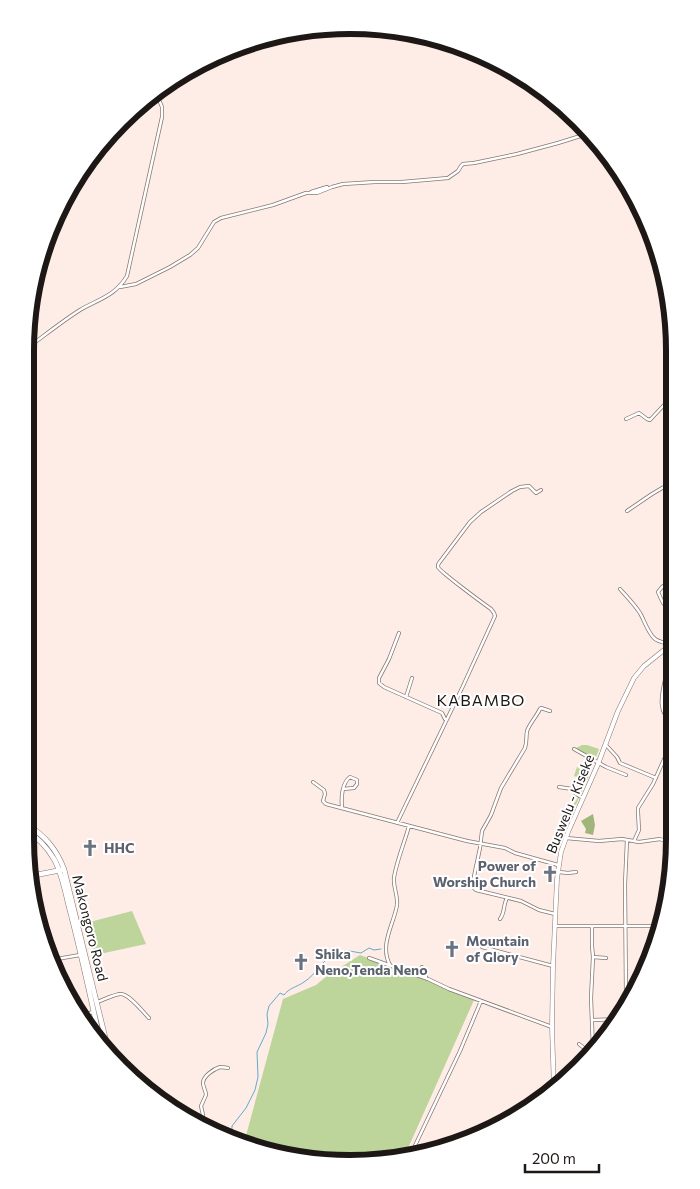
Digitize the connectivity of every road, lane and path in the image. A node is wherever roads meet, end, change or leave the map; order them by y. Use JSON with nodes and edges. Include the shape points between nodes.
{"nodes":[{"id":1,"x":158,"y":98,"type":"edge"},
{"id":2,"x":583,"y":135,"type":"edge"},
{"id":3,"x":120,"y":287,"type":"junction"},
{"id":4,"x":34,"y":343,"type":"edge"},
{"id":5,"x":666,"y":399,"type":"edge"},
{"id":6,"x":664,"y":404,"type":"junction"},
{"id":7,"x":666,"y":412,"type":"edge"},
{"id":8,"x":626,"y":419,"type":"dead end"},
{"id":9,"x":666,"y":486,"type":"edge"},
{"id":10,"x":541,"y":490,"type":"dead end"},
{"id":11,"x":627,"y":511,"type":"dead end"},
{"id":12,"x":666,"y":584,"type":"edge"},
{"id":13,"x":620,"y":589,"type":"dead end"},
{"id":14,"x":666,"y":607,"type":"edge"},
{"id":15,"x":399,"y":633,"type":"dead end"},
{"id":16,"x":666,"y":642,"type":"edge"},
{"id":17,"x":666,"y":650,"type":"edge"},
{"id":18,"x":666,"y":676,"type":"edge"},
{"id":19,"x":412,"y":678,"type":"dead end"},
{"id":20,"x":406,"y":697,"type":"junction"},
{"id":21,"x":550,"y":711,"type":"dead end"},
{"id":22,"x":666,"y":716,"type":"edge"},
{"id":23,"x":446,"y":720,"type":"junction"},
{"id":24,"x":606,"y":745,"type":"junction"},
{"id":25,"x":574,"y":749,"type":"dead end"},
{"id":26,"x":666,"y":755,"type":"edge"},
{"id":27,"x":598,"y":764,"type":"junction"},
{"id":28,"x":626,"y":775,"type":"dead end"},
{"id":29,"x":656,"y":778,"type":"junction"},
{"id":30,"x":313,"y":782,"type":"dead end"},
{"id":31,"x":559,"y":787,"type":"dead end"},
{"id":32,"x":343,"y":789,"type":"junction"},
{"id":33,"x":583,"y":798,"type":"junction"},
{"id":34,"x":342,"y":808,"type":"junction"},
{"id":35,"x":397,"y":822,"type":"junction"},
{"id":36,"x":409,"y":826,"type":"junction"},
{"id":37,"x":34,"y":829,"type":"edge"},
{"id":38,"x":34,"y":836,"type":"edge"},
{"id":39,"x":566,"y":838,"type":"junction"},
{"id":40,"x":627,"y":840,"type":"junction"},
{"id":41,"x":634,"y":841,"type":"junction"},
{"id":42,"x":666,"y":841,"type":"edge"},
{"id":43,"x":480,"y":844,"type":"junction"},
{"id":44,"x":558,"y":865,"type":"junction"},
{"id":45,"x":62,"y":870,"type":"junction"},
{"id":46,"x":557,"y":872,"type":"junction"},
{"id":47,"x":576,"y":872,"type":"dead end"},
{"id":48,"x":36,"y":875,"type":"edge"},
{"id":49,"x":507,"y":898,"type":"junction"},
{"id":50,"x":555,"y":914,"type":"junction"},
{"id":51,"x":500,"y":919,"type":"dead end"},
{"id":52,"x":555,"y":926,"type":"junction"},
{"id":53,"x":592,"y":926,"type":"junction"},
{"id":54,"x":626,"y":926,"type":"junction"},
{"id":55,"x":653,"y":926,"type":"edge"},
{"id":56,"x":482,"y":947,"type":"dead end"},
{"id":57,"x":80,"y":955,"type":"junction"},
{"id":58,"x":593,"y":957,"type":"junction"},
{"id":59,"x":370,"y":958,"type":"dead end"},
{"id":60,"x":606,"y":958,"type":"dead end"},
{"id":61,"x":58,"y":960,"type":"edge"},
{"id":62,"x":391,"y":966,"type":"junction"},
{"id":63,"x":553,"y":966,"type":"junction"},
{"id":64,"x":422,"y":967,"type":"dead end"},
{"id":65,"x":426,"y":978,"type":"junction"},
{"id":66,"x":626,"y":993,"type":"edge"},
{"id":67,"x":481,"y":1001,"type":"junction"},
{"id":68,"x":97,"y":1002,"type":"junction"},
{"id":69,"x":94,"y":1012,"type":"junction"},
{"id":70,"x":86,"y":1014,"type":"edge"},
{"id":71,"x":149,"y":1018,"type":"dead end"},
{"id":72,"x":610,"y":1019,"type":"edge"},
{"id":73,"x":592,"y":1020,"type":"junction"},
{"id":74,"x":96,"y":1027,"type":"edge"},
{"id":75,"x":552,"y":1027,"type":"junction"},
{"id":76,"x":106,"y":1041,"type":"edge"},
{"id":77,"x":593,"y":1042,"type":"edge"},
{"id":78,"x":579,"y":1044,"type":"dead end"},
{"id":79,"x":588,"y":1048,"type":"edge"},
{"id":80,"x":228,"y":1068,"type":"dead end"},
{"id":81,"x":554,"y":1081,"type":"edge"},
{"id":82,"x":201,"y":1118,"type":"edge"},
{"id":83,"x":414,"y":1149,"type":"edge"}],
"edges":[{"from":1,"to":3,"type":"street","via":[[162,117],[132,258]]},
{"from":2,"to":3,"type":"street","via":[[517,154],[463,164],[448,178],[343,184],[220,218],[190,255],[136,284]]},
{"from":3,"to":4,"type":"street"},
{"from":5,"to":6,"type":"street"},
{"from":6,"to":7,"type":"street"},
{"from":6,"to":8,"type":"street","via":[[650,420],[639,413]]},
{"from":9,"to":11,"type":"street"},
{"from":10,"to":23,"type":"street","via":[[536,493],[529,486],[520,488],[484,509],[470,522],[438,565],[491,609],[495,616]]},
{"from":12,"to":14,"type":"street","via":[[658,590],[658,594]]},
{"from":13,"to":16,"type":"street","via":[[654,638]]},
{"from":15,"to":20,"type":"street","via":[[378,681]]},
{"from":17,"to":24,"type":"main road","name":"Buswelu - Kiseke","via":[[635,676]]},
{"from":18,"to":22,"type":"street","via":[[662,705]]},
{"from":19,"to":20,"type":"street"},
{"from":20,"to":23,"type":"street","via":[[442,713]]},
{"from":21,"to":43,"type":"street","via":[[540,708],[531,723],[526,745],[498,795],[482,831]]},
{"from":23,"to":35,"type":"street"},
{"from":24,"to":27,"type":"main road","name":"Buswelu - Kiseke"},
{"from":24,"to":29,"type":"street","via":[[622,764]]},
{"from":25,"to":27,"type":"street"},
{"from":26,"to":29,"type":"street"},
{"from":27,"to":28,"type":"street"},
{"from":27,"to":33,"type":"main road","name":"Buswelu - Kiseke"},
{"from":29,"to":41,"type":"street","via":[[638,810],[639,826]]},
{"from":30,"to":34,"type":"street","via":[[324,790],[324,803]]},
{"from":31,"to":33,"type":"street","via":[[572,789]]},
{"from":32,"to":32,"type":"street","via":[[348,778],[357,780],[354,788]]},
{"from":32,"to":34,"type":"street"},
{"from":33,"to":39,"type":"main road","name":"Buswelu - Kiseke"},
{"from":34,"to":35,"type":"street"},
{"from":35,"to":36,"type":"street"},
{"from":36,"to":43,"type":"street"},
{"from":36,"to":62,"type":"street","via":[[394,878],[397,902],[386,948]]},
{"from":37,"to":45,"type":"main road","name":"Makongoro Road","via":[[55,850]]},
{"from":38,"to":45,"type":"main road","name":"Makongoro Road"},
{"from":39,"to":40,"type":"street"},
{"from":39,"to":44,"type":"main road","name":"Buswelu - Kiseke"},
{"from":40,"to":41,"type":"street"},
{"from":40,"to":54,"type":"street"},
{"from":41,"to":42,"type":"street"},
{"from":43,"to":44,"type":"street","via":[[505,848]]},
{"from":43,"to":49,"type":"street","via":[[473,888]]},
{"from":44,"to":46,"type":"main road","name":"Buswelu - Kiseke"},
{"from":45,"to":48,"type":"main road"},
{"from":45,"to":57,"type":"main road","name":"Makongoro Road"},
{"from":45,"to":68,"type":"main road","name":"Makongoro Road"},
{"from":46,"to":47,"type":"street"},
{"from":46,"to":50,"type":"main road","name":"Buswelu - Kiseke"},
{"from":49,"to":50,"type":"street"},
{"from":49,"to":51,"type":"street"},
{"from":50,"to":52,"type":"main road","name":"Buswelu - Kiseke"},
{"from":52,"to":53,"type":"street"},
{"from":52,"to":63,"type":"main road","name":"Buswelu - Kiseke"},
{"from":53,"to":54,"type":"street"},
{"from":53,"to":58,"type":"street"},
{"from":54,"to":55,"type":"street"},
{"from":54,"to":66,"type":"street"},
{"from":56,"to":63,"type":"street"},
{"from":57,"to":61,"type":"street"},
{"from":57,"to":69,"type":"main road","name":"Makongoro Road"},
{"from":58,"to":60,"type":"street"},
{"from":58,"to":73,"type":"street"},
{"from":59,"to":62,"type":"street"},
{"from":62,"to":65,"type":"street"},
{"from":63,"to":75,"type":"main road","name":"Buswelu - Kiseke"},
{"from":64,"to":65,"type":"street"},
{"from":65,"to":67,"type":"street"},
{"from":67,"to":75,"type":"street"},
{"from":67,"to":83,"type":"street"},
{"from":68,"to":71,"type":"street","via":[[124,995]]},
{"from":68,"to":76,"type":"main road","name":"Makongoro Road"},
{"from":69,"to":70,"type":"street"},
{"from":69,"to":74,"type":"main road","name":"Makongoro Road"},
{"from":72,"to":73,"type":"street"},
{"from":73,"to":77,"type":"street"},
{"from":75,"to":81,"type":"main road","name":"Buswelu - Kiseke"},
{"from":78,"to":79,"type":"street"},
{"from":80,"to":82,"type":"street","via":[[218,1068],[204,1079],[206,1095]]}]}
